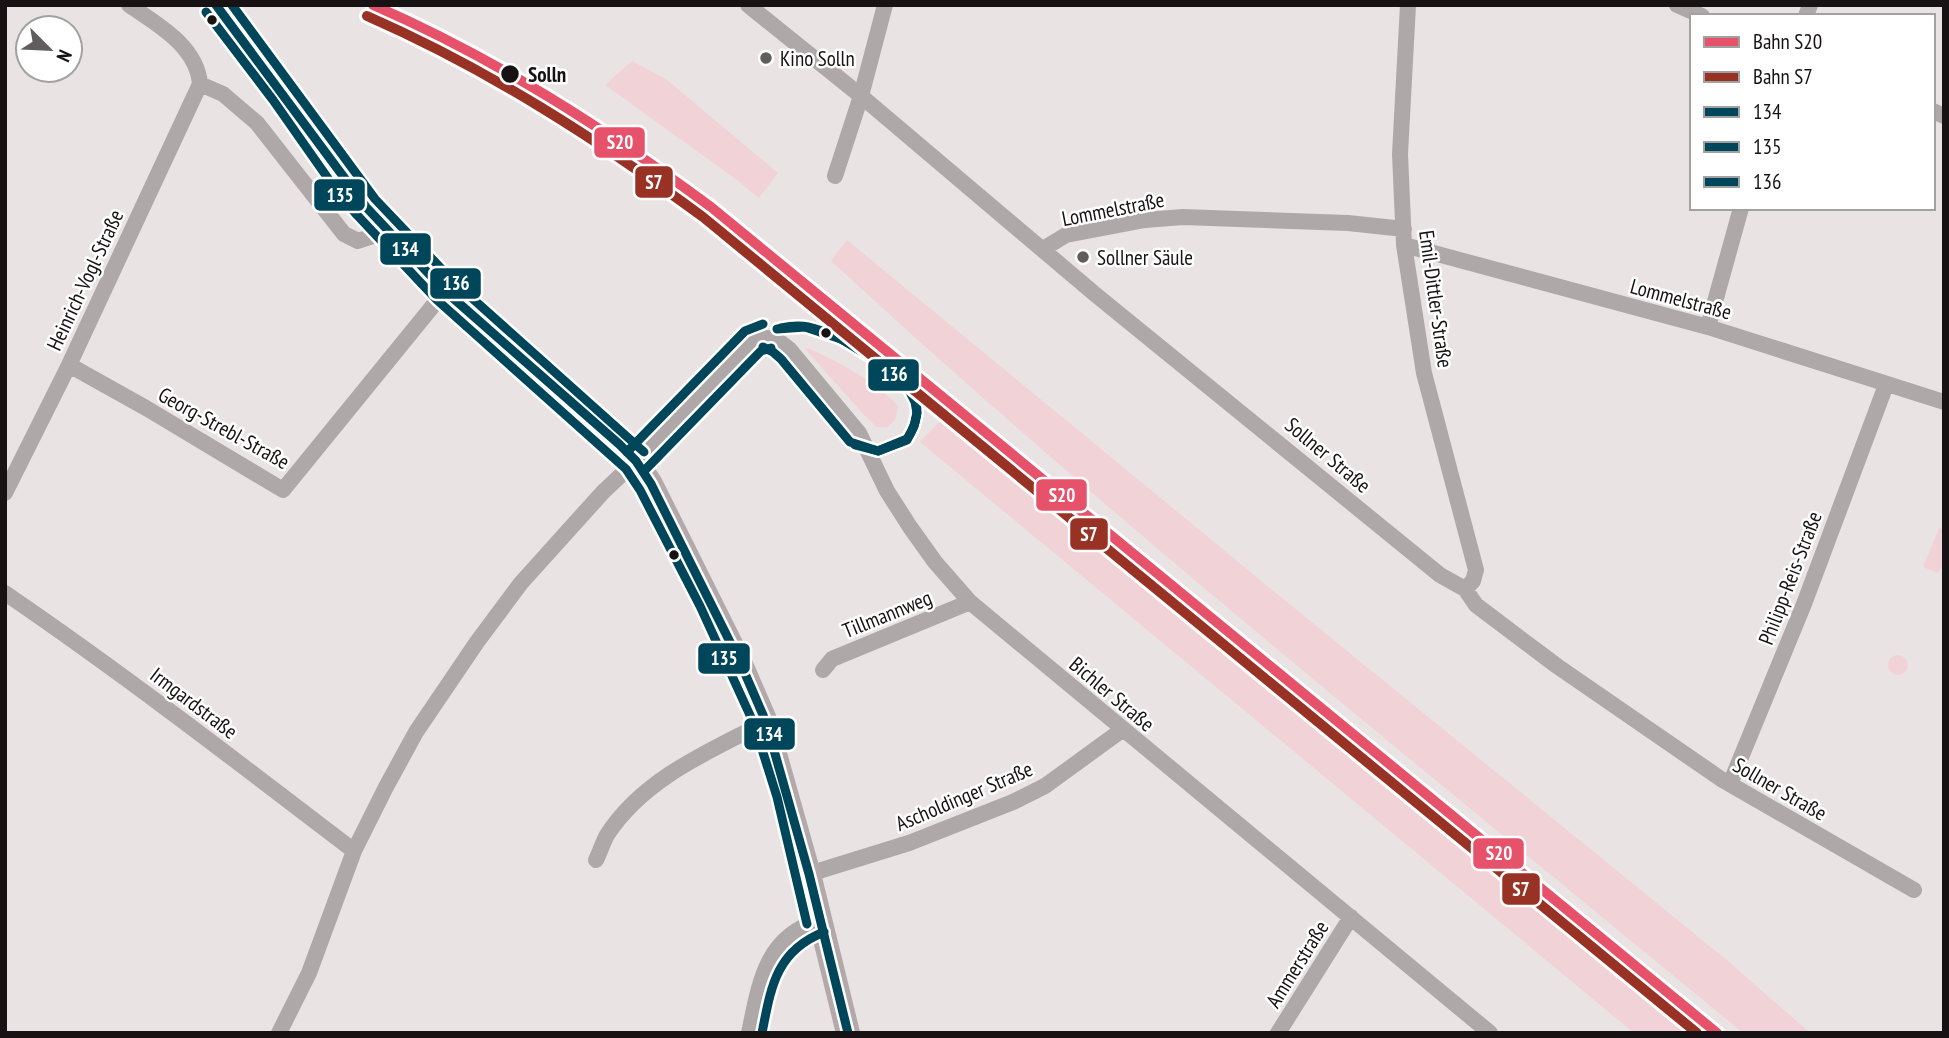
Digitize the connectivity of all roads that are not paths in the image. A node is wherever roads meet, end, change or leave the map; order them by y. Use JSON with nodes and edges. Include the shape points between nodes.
{"nodes":[{"id":1,"x":129,"y":5,"type":"edge"},
{"id":2,"x":216,"y":5,"type":"edge"},
{"id":3,"x":235,"y":5,"type":"edge"},
{"id":4,"x":748,"y":5,"type":"edge"},
{"id":5,"x":886,"y":5,"type":"edge"},
{"id":6,"x":1408,"y":5,"type":"edge"},
{"id":7,"x":1677,"y":5,"type":"edge"},
{"id":8,"x":1697,"y":14,"type":"edge"},
{"id":9,"x":200,"y":84,"type":"junction"},
{"id":10,"x":861,"y":96,"type":"junction"},
{"id":11,"x":835,"y":176,"type":"dead end"},
{"id":12,"x":1740,"y":210,"type":"edge"},
{"id":13,"x":386,"y":225,"type":"junction"},
{"id":14,"x":1404,"y":237,"type":"junction"},
{"id":15,"x":1043,"y":249,"type":"junction"},
{"id":16,"x":445,"y":291,"type":"junction"},
{"id":17,"x":1708,"y":327,"type":"junction"},
{"id":18,"x":68,"y":365,"type":"junction"},
{"id":19,"x":1886,"y":385,"type":"junction"},
{"id":20,"x":1944,"y":402,"type":"edge"},
{"id":21,"x":635,"y":461,"type":"junction"},
{"id":22,"x":5,"y":493,"type":"edge"},
{"id":23,"x":1465,"y":589,"type":"junction"},
{"id":24,"x":5,"y":593,"type":"edge"},
{"id":25,"x":970,"y":602,"type":"junction"},
{"id":26,"x":823,"y":670,"type":"dead end"},
{"id":27,"x":766,"y":722,"type":"junction"},
{"id":28,"x":1122,"y":730,"type":"junction"},
{"id":29,"x":1730,"y":784,"type":"junction"},
{"id":30,"x":354,"y":851,"type":"junction"},
{"id":31,"x":596,"y":860,"type":"dead end"},
{"id":32,"x":809,"y":874,"type":"junction"},
{"id":33,"x":1914,"y":890,"type":"dead end"},
{"id":34,"x":1351,"y":917,"type":"junction"},
{"id":35,"x":819,"y":921,"type":"junction"},
{"id":36,"x":279,"y":1033,"type":"edge"},
{"id":37,"x":749,"y":1033,"type":"edge"},
{"id":38,"x":848,"y":1033,"type":"edge"},
{"id":39,"x":1278,"y":1033,"type":"edge"},
{"id":40,"x":1490,"y":1033,"type":"edge"}],
"edges":[{"from":1,"to":9,"type":"street","via":[[181,46],[196,67]]},
{"from":2,"to":13,"type":"main road","via":[[349,187]]},
{"from":3,"to":13,"type":"main road","via":[[318,119]]},
{"from":4,"to":10,"type":"street","name":"Sollner Straße"},
{"from":5,"to":10,"type":"street"},
{"from":6,"to":14,"type":"street","name":"Emil-Dittler-Straße","via":[[1400,154]]},
{"from":7,"to":8,"type":"street"},
{"from":9,"to":13,"type":"street","via":[[245,111],[344,234],[358,241]]},
{"from":9,"to":18,"type":"street","name":"Heinrich-Vogl-Straße"},
{"from":10,"to":11,"type":"street"},
{"from":10,"to":15,"type":"street","name":"Sollner Straße"},
{"from":12,"to":17,"type":"street"},
{"from":13,"to":16,"type":"main road"},
{"from":14,"to":15,"type":"street","name":"Lommelstraße","via":[[1348,223],[1183,217],[1066,235]]},
{"from":14,"to":17,"type":"street","name":"Lommelstraße"},
{"from":14,"to":23,"type":"street","name":"Emil-Dittler-Straße","via":[[1424,373],[1476,570]]},
{"from":15,"to":23,"type":"street","name":"Sollner Straße","via":[[1440,575]]},
{"from":16,"to":18,"type":"street","name":"Georg-Strebl-Straße","via":[[283,490]]},
{"from":16,"to":21,"type":"main road"},
{"from":17,"to":19,"type":"street","name":"Lommelstraße"},
{"from":18,"to":22,"type":"street","name":"Heinrich-Vogl-Straße"},
{"from":19,"to":20,"type":"street","name":"Lommelstraße"},
{"from":19,"to":29,"type":"street","name":"Philipp-Reis-Straße"},
{"from":21,"to":25,"type":"street","name":"Bichler Straße","via":[[754,340],[767,336],[780,341],[859,433],[910,527]]},
{"from":21,"to":27,"type":"main road","via":[[652,484]]},
{"from":21,"to":30,"type":"street","via":[[521,583],[477,642],[416,732]]},
{"from":23,"to":29,"type":"street","name":"Sollner Straße","via":[[1476,605],[1557,666]]},
{"from":24,"to":30,"type":"street","name":"Irmgardstraße"},
{"from":25,"to":26,"type":"street","name":"Tillmannweg","via":[[832,659]]},
{"from":25,"to":28,"type":"street","name":"Bichler Straße"},
{"from":27,"to":31,"type":"street","via":[[707,751],[640,797],[607,835]]},
{"from":27,"to":32,"type":"main road"},
{"from":28,"to":32,"type":"street","name":"Ascholdinger Straße","via":[[1045,786],[1013,802],[909,843]]},
{"from":28,"to":34,"type":"street","name":"Bichler Straße"},
{"from":29,"to":33,"type":"street","name":"Sollner Straße"},
{"from":30,"to":36,"type":"street","via":[[309,973]]},
{"from":32,"to":35,"type":"main road"},
{"from":34,"to":39,"type":"street","name":"Ammerstraße"},
{"from":34,"to":40,"type":"street","name":"Bichler Straße"},
{"from":35,"to":37,"type":"street","via":[[779,944],[758,991]]},
{"from":35,"to":38,"type":"main road"}]}
